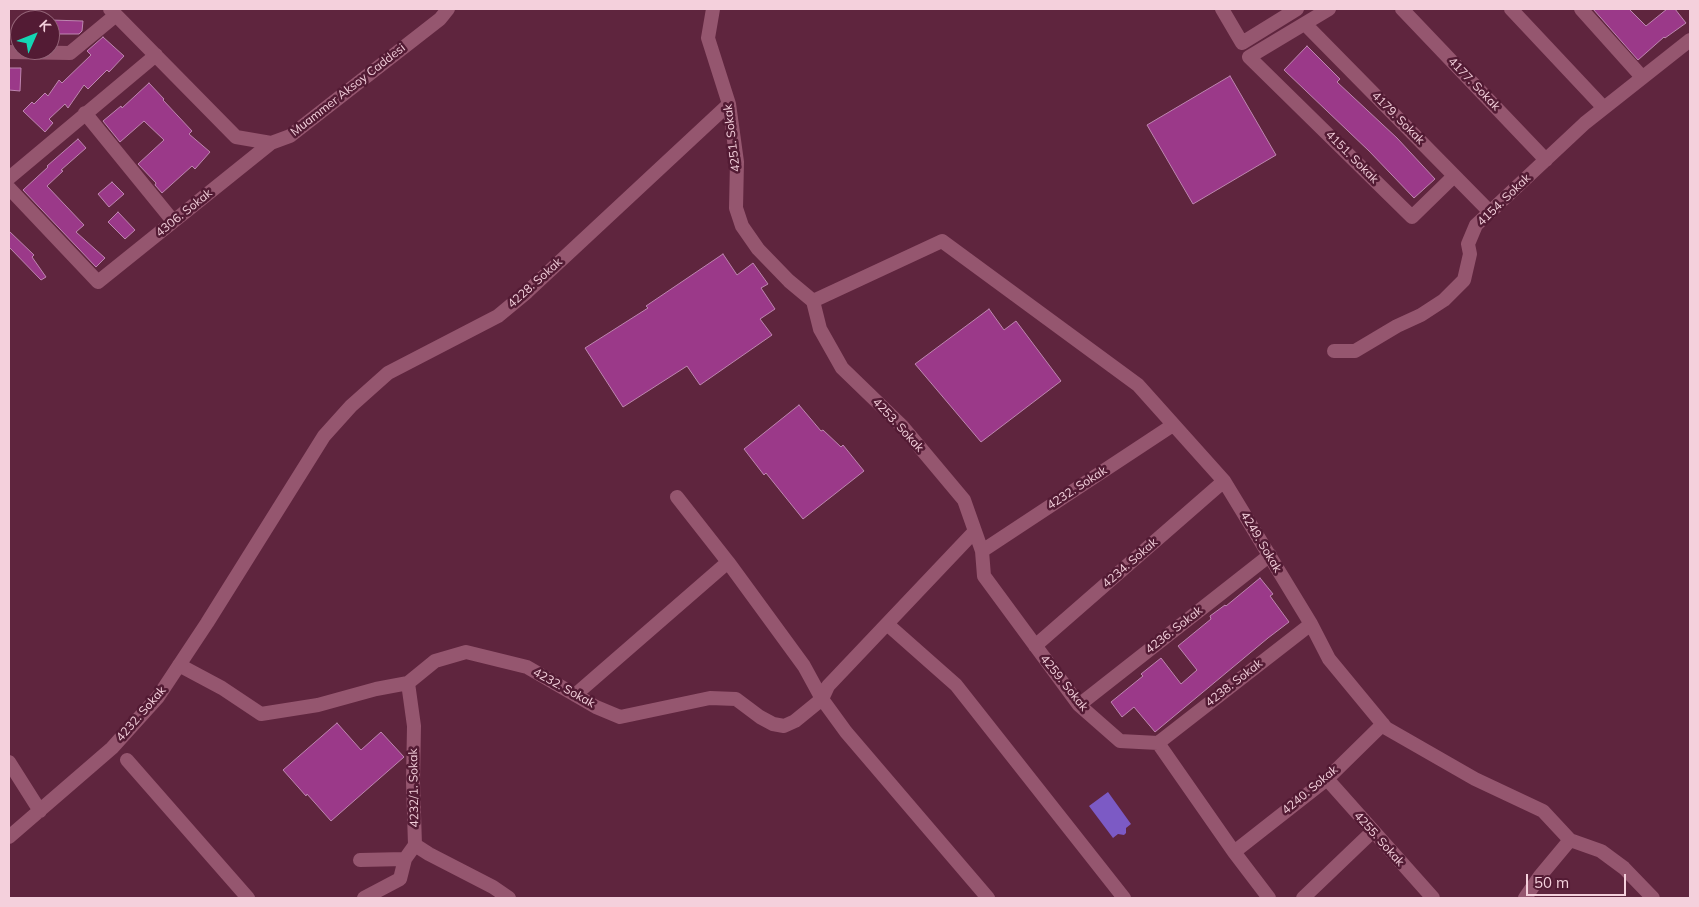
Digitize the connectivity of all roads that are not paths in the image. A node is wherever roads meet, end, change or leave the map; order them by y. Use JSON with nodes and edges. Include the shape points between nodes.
{"nodes":[{"id":1,"x":448,"y":9,"type":"edge"},
{"id":2,"x":713,"y":9,"type":"edge"},
{"id":3,"x":1222,"y":9,"type":"edge"},
{"id":4,"x":1297,"y":9,"type":"edge"},
{"id":5,"x":1329,"y":9,"type":"edge"},
{"id":6,"x":1402,"y":9,"type":"edge"},
{"id":7,"x":1511,"y":9,"type":"edge"},
{"id":8,"x":1581,"y":9,"type":"edge"},
{"id":9,"x":113,"y":12,"type":"edge"},
{"id":10,"x":1305,"y":24,"type":"junction"},
{"id":11,"x":1690,"y":40,"type":"edge"},
{"id":12,"x":9,"y":52,"type":"edge"},
{"id":13,"x":156,"y":55,"type":"junction"},
{"id":14,"x":1642,"y":77,"type":"junction"},
{"id":15,"x":729,"y":104,"type":"junction"},
{"id":16,"x":1604,"y":108,"type":"junction"},
{"id":17,"x":85,"y":113,"type":"junction"},
{"id":18,"x":271,"y":143,"type":"junction"},
{"id":19,"x":1546,"y":160,"type":"junction"},
{"id":20,"x":1454,"y":176,"type":"junction"},
{"id":21,"x":9,"y":178,"type":"edge"},
{"id":22,"x":9,"y":188,"type":"edge"},
{"id":23,"x":1490,"y":212,"type":"junction"},
{"id":24,"x":173,"y":222,"type":"junction"},
{"id":25,"x":813,"y":301,"type":"junction"},
{"id":26,"x":1334,"y":351,"type":"dead end"},
{"id":27,"x":1173,"y":425,"type":"junction"},
{"id":28,"x":1224,"y":481,"type":"junction"},
{"id":29,"x":677,"y":497,"type":"dead end"},
{"id":30,"x":975,"y":530,"type":"junction"},
{"id":31,"x":982,"y":551,"type":"junction"},
{"id":32,"x":1270,"y":555,"type":"junction"},
{"id":33,"x":728,"y":562,"type":"junction"},
{"id":34,"x":887,"y":624,"type":"junction"},
{"id":35,"x":1311,"y":624,"type":"junction"},
{"id":36,"x":1035,"y":646,"type":"junction"},
{"id":37,"x":179,"y":666,"type":"junction"},
{"id":38,"x":408,"y":683,"type":"junction"},
{"id":39,"x":575,"y":695,"type":"junction"},
{"id":40,"x":822,"y":699,"type":"junction"},
{"id":41,"x":1079,"y":705,"type":"junction"},
{"id":42,"x":1382,"y":724,"type":"junction"},
{"id":43,"x":1158,"y":743,"type":"junction"},
{"id":44,"x":127,"y":760,"type":"dead end"},
{"id":45,"x":9,"y":762,"type":"edge"},
{"id":46,"x":1327,"y":779,"type":"junction"},
{"id":47,"x":40,"y":810,"type":"junction"},
{"id":48,"x":1372,"y":832,"type":"junction"},
{"id":49,"x":9,"y":837,"type":"edge"},
{"id":50,"x":1570,"y":840,"type":"junction"},
{"id":51,"x":415,"y":845,"type":"junction"},
{"id":52,"x":1234,"y":852,"type":"junction"},
{"id":53,"x":405,"y":859,"type":"junction"},
{"id":54,"x":360,"y":860,"type":"dead end"},
{"id":55,"x":1429,"y":897,"type":"edge"},
{"id":56,"x":248,"y":898,"type":"edge"},
{"id":57,"x":364,"y":898,"type":"edge"},
{"id":58,"x":509,"y":898,"type":"edge"},
{"id":59,"x":988,"y":898,"type":"edge"},
{"id":60,"x":1124,"y":898,"type":"edge"},
{"id":61,"x":1269,"y":898,"type":"edge"},
{"id":62,"x":1303,"y":898,"type":"edge"},
{"id":63,"x":1525,"y":898,"type":"edge"},
{"id":64,"x":1654,"y":898,"type":"edge"}],
"edges":[{"from":1,"to":18,"type":"street","name":"Muammer Aksoy Caddesi","via":[[440,19],[290,136]]},
{"from":2,"to":15,"type":"street","name":"4251. Sokak","via":[[708,38]]},
{"from":3,"to":4,"type":"street","via":[[1242,43]]},
{"from":5,"to":10,"type":"street"},
{"from":6,"to":19,"type":"street","name":"4177. Sokak"},
{"from":7,"to":16,"type":"street"},
{"from":8,"to":14,"type":"street"},
{"from":9,"to":12,"type":"street","via":[[70,53]]},
{"from":9,"to":13,"type":"street"},
{"from":10,"to":20,"type":"street","name":"4179. Sokak"},
{"from":10,"to":20,"type":"street","name":"4151. Sokak","via":[[1249,57],[1412,217]]},
{"from":11,"to":14,"type":"street","name":"4154. Sokak"},
{"from":13,"to":17,"type":"street"},
{"from":13,"to":18,"type":"street","via":[[236,136]]},
{"from":14,"to":16,"type":"street","name":"4154. Sokak"},
{"from":15,"to":25,"type":"street","name":"4251. Sokak","via":[[737,162],[736,208],[742,226],[758,250]]},
{"from":15,"to":37,"type":"street","name":"4228. Sokak","via":[[498,316],[388,372],[351,406],[324,436]]},
{"from":16,"to":19,"type":"street","name":"4154. Sokak"},
{"from":17,"to":21,"type":"street"},
{"from":17,"to":24,"type":"street"},
{"from":18,"to":24,"type":"street","name":"4306. Sokak"},
{"from":19,"to":23,"type":"street","name":"4154. Sokak"},
{"from":20,"to":23,"type":"street","name":"4179. Sokak"},
{"from":22,"to":24,"type":"street","name":"4306. Sokak","via":[[98,282]]},
{"from":23,"to":26,"type":"street","name":"4154. Sokak","via":[[1476,225],[1468,244],[1470,254],[1464,280],[1444,300],[1356,350]]},
{"from":25,"to":27,"type":"street","name":"4249. Sokak","via":[[942,241],[1138,385]]},
{"from":25,"to":30,"type":"street","name":"4253. Sokak","via":[[820,329],[842,368],[902,426],[964,500]]},
{"from":27,"to":28,"type":"street","name":"4249. Sokak"},
{"from":27,"to":31,"type":"street","name":"4232. Sokak"},
{"from":28,"to":32,"type":"street","name":"4249. Sokak"},
{"from":28,"to":36,"type":"street","name":"4234. Sokak"},
{"from":29,"to":33,"type":"street"},
{"from":30,"to":31,"type":"street","name":"4253. Sokak"},
{"from":30,"to":34,"type":"street","name":"4232. Sokak"},
{"from":31,"to":36,"type":"street","name":"4259. Sokak","via":[[984,576]]},
{"from":32,"to":35,"type":"street","name":"4249. Sokak"},
{"from":32,"to":41,"type":"street","name":"4236. Sokak"},
{"from":33,"to":39,"type":"street"},
{"from":33,"to":40,"type":"street","via":[[804,666]]},
{"from":34,"to":40,"type":"street","name":"4232. Sokak","via":[[828,686]]},
{"from":34,"to":60,"type":"street","via":[[956,685]]},
{"from":35,"to":42,"type":"street","name":"4249. Sokak","via":[[1329,659]]},
{"from":35,"to":43,"type":"street","name":"4238. Sokak"},
{"from":36,"to":41,"type":"street","name":"4259. Sokak"},
{"from":37,"to":38,"type":"street","name":"4232. Sokak","via":[[222,688],[261,714],[318,705]]},
{"from":37,"to":47,"type":"street","name":"4232. Sokak","via":[[158,697],[112,748]]},
{"from":38,"to":39,"type":"street","name":"4232. Sokak","via":[[435,661],[466,652],[527,667]]},
{"from":38,"to":51,"type":"street","name":"4232/1. Sokak","via":[[414,726]]},
{"from":39,"to":40,"type":"street","name":"4232. Sokak","via":[[620,717],[710,698],[736,699],[760,717],[784,726]]},
{"from":40,"to":59,"type":"street","via":[[846,732]]},
{"from":41,"to":43,"type":"street","name":"4259. Sokak","via":[[1120,741]]},
{"from":42,"to":46,"type":"street","name":"4240. Sokak"},
{"from":42,"to":50,"type":"street","name":"4249. Sokak","via":[[1474,779],[1543,811]]},
{"from":43,"to":52,"type":"street"},
{"from":44,"to":56,"type":"street"},
{"from":45,"to":47,"type":"street"},
{"from":46,"to":48,"type":"street","name":"4255. Sokak"},
{"from":46,"to":52,"type":"street","name":"4240. Sokak"},
{"from":47,"to":49,"type":"street","name":"4232. Sokak"},
{"from":48,"to":55,"type":"street","name":"4255. Sokak"},
{"from":48,"to":62,"type":"street"},
{"from":50,"to":63,"type":"street"},
{"from":50,"to":64,"type":"street","via":[[1601,851],[1624,868]]},
{"from":51,"to":53,"type":"street"},
{"from":51,"to":58,"type":"street","name":"4232/1. Sokak","via":[[493,886]]},
{"from":52,"to":61,"type":"street"},
{"from":53,"to":54,"type":"street"},
{"from":53,"to":57,"type":"street","via":[[400,879]]}]}
